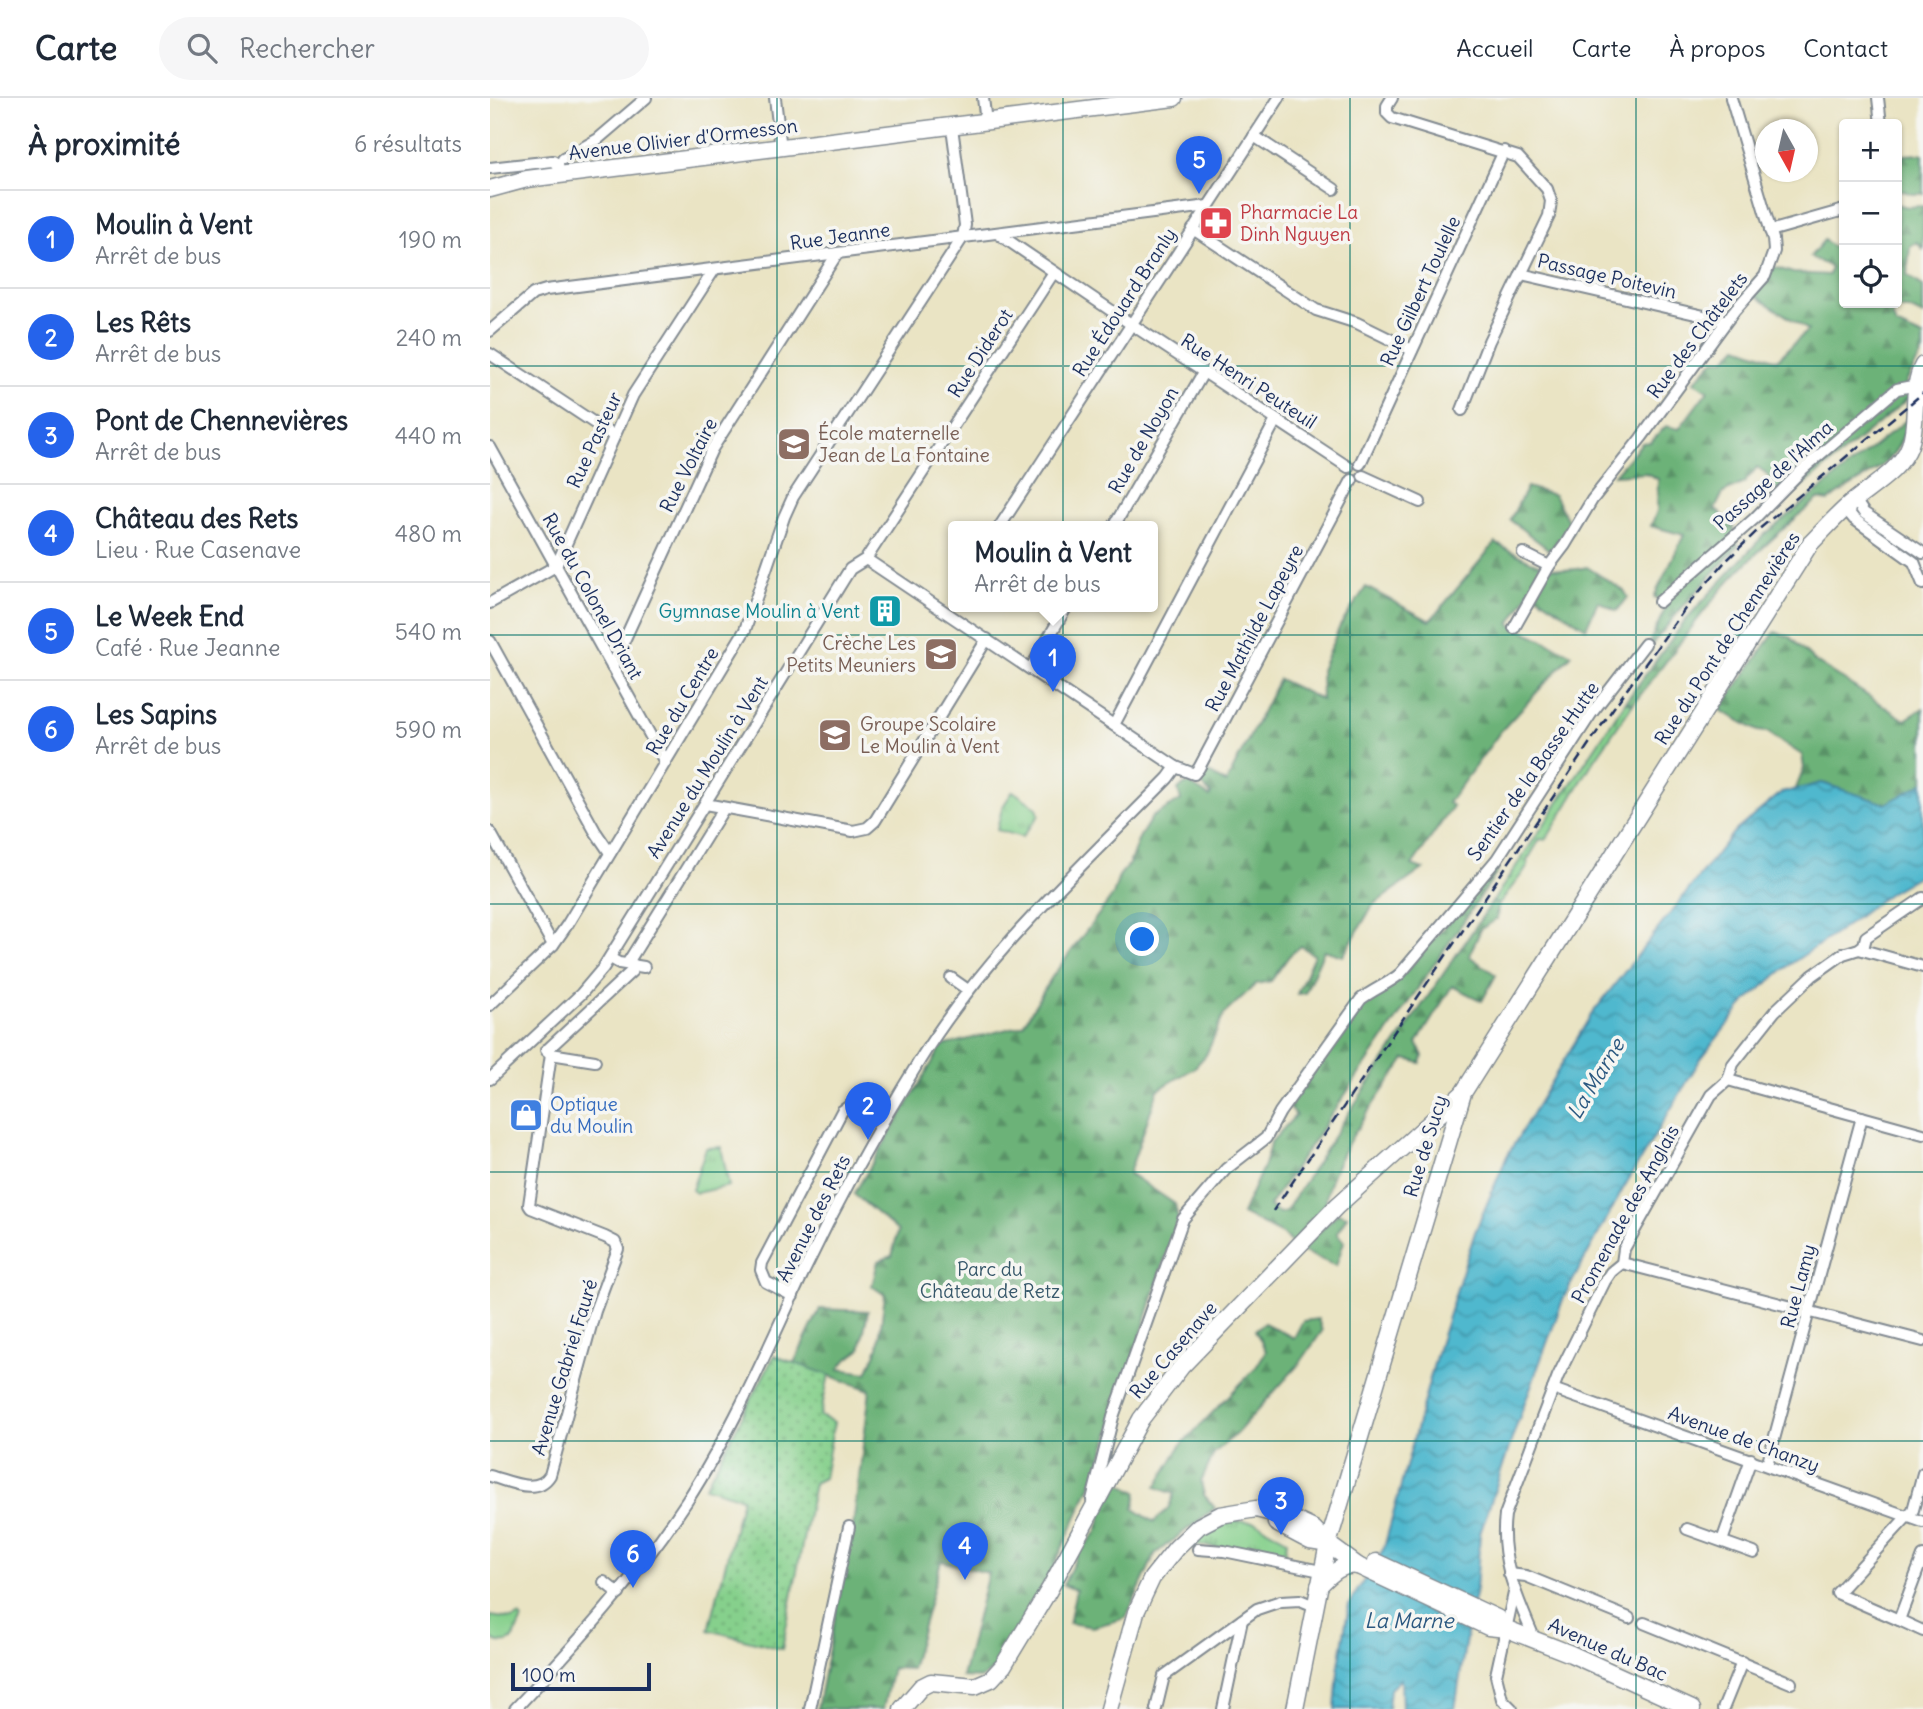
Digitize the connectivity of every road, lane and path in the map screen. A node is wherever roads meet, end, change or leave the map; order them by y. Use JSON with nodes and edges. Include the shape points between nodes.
{"nodes":[{"id":1,"x":646,"y":98,"type":"edge"},
{"id":2,"x":775,"y":98,"type":"edge"},
{"id":3,"x":983,"y":98,"type":"edge"},
{"id":4,"x":1174,"y":98,"type":"edge"},
{"id":5,"x":1279,"y":98,"type":"edge"},
{"id":6,"x":1392,"y":98,"type":"edge"},
{"id":7,"x":1731,"y":98,"type":"edge"},
{"id":8,"x":1878,"y":98,"type":"edge"},
{"id":9,"x":1880,"y":119,"type":"edge"},
{"id":10,"x":986,"y":122,"type":"junction"},
{"id":11,"x":952,"y":127,"type":"junction"},
{"id":12,"x":1254,"y":136,"type":"junction"},
{"id":13,"x":781,"y":149,"type":"junction"},
{"id":14,"x":1504,"y":151,"type":"junction"},
{"id":15,"x":564,"y":159,"type":"dead end"},
{"id":16,"x":490,"y":168,"type":"edge"},
{"id":17,"x":559,"y":176,"type":"junction"},
{"id":18,"x":490,"y":189,"type":"edge"},
{"id":19,"x":1334,"y":190,"type":"dead end"},
{"id":20,"x":1208,"y":206,"type":"junction"},
{"id":21,"x":1839,"y":211,"type":"edge"},
{"id":22,"x":1193,"y":229,"type":"junction"},
{"id":23,"x":1770,"y":231,"type":"junction"},
{"id":24,"x":996,"y":233,"type":"junction"},
{"id":25,"x":963,"y":237,"type":"junction"},
{"id":26,"x":837,"y":254,"type":"junction"},
{"id":27,"x":714,"y":270,"type":"junction"},
{"id":28,"x":1054,"y":272,"type":"junction"},
{"id":29,"x":1521,"y":274,"type":"junction"},
{"id":30,"x":1726,"y":321,"type":"junction"},
{"id":31,"x":1130,"y":324,"type":"junction"},
{"id":32,"x":490,"y":331,"type":"edge"},
{"id":33,"x":1412,"y":350,"type":"junction"},
{"id":34,"x":490,"y":354,"type":"edge"},
{"id":35,"x":1923,"y":365,"type":"edge"},
{"id":36,"x":1203,"y":373,"type":"junction"},
{"id":37,"x":1917,"y":386,"type":"junction"},
{"id":38,"x":1462,"y":410,"type":"dead end"},
{"id":39,"x":1276,"y":420,"type":"junction"},
{"id":40,"x":614,"y":436,"type":"junction"},
{"id":41,"x":490,"y":447,"type":"edge"},
{"id":42,"x":1360,"y":464,"type":"junction"},
{"id":43,"x":1348,"y":467,"type":"junction"},
{"id":44,"x":1363,"y":476,"type":"junction"},
{"id":45,"x":1352,"y":480,"type":"junction"},
{"id":46,"x":1420,"y":502,"type":"dead end"},
{"id":47,"x":1850,"y":504,"type":"junction"},
{"id":48,"x":1003,"y":521,"type":"edge"},
{"id":49,"x":1117,"y":521,"type":"edge"},
{"id":50,"x":1923,"y":552,"type":"edge"},
{"id":51,"x":1524,"y":553,"type":"dead end"},
{"id":52,"x":866,"y":558,"type":"junction"},
{"id":53,"x":556,"y":566,"type":"junction"},
{"id":54,"x":1549,"y":566,"type":"junction"},
{"id":55,"x":1923,"y":584,"type":"edge"},
{"id":56,"x":490,"y":603,"type":"edge"},
{"id":57,"x":1662,"y":604,"type":"dead end"},
{"id":58,"x":948,"y":609,"type":"edge"},
{"id":59,"x":946,"y":612,"type":"junction"},
{"id":60,"x":1064,"y":612,"type":"edge"},
{"id":61,"x":1514,"y":628,"type":"dead end"},
{"id":62,"x":987,"y":639,"type":"junction"},
{"id":63,"x":490,"y":640,"type":"edge"},
{"id":64,"x":1645,"y":644,"type":"dead end"},
{"id":65,"x":612,"y":667,"type":"junction"},
{"id":66,"x":1031,"y":668,"type":"junction"},
{"id":67,"x":1114,"y":725,"type":"junction"},
{"id":68,"x":665,"y":762,"type":"junction"},
{"id":69,"x":1671,"y":764,"type":"joint"},
{"id":70,"x":1176,"y":767,"type":"junction"},
{"id":71,"x":705,"y":804,"type":"junction"},
{"id":72,"x":724,"y":808,"type":"junction"},
{"id":73,"x":490,"y":832,"type":"edge"},
{"id":74,"x":610,"y":853,"type":"junction"},
{"id":75,"x":1923,"y":898,"type":"edge"},
{"id":76,"x":553,"y":945,"type":"junction"},
{"id":77,"x":1859,"y":949,"type":"junction"},
{"id":78,"x":610,"y":958,"type":"junction"},
{"id":79,"x":635,"y":965,"type":"junction"},
{"id":80,"x":1923,"y":967,"type":"edge"},
{"id":81,"x":951,"y":978,"type":"dead end"},
{"id":82,"x":968,"y":990,"type":"junction"},
{"id":83,"x":490,"y":1005,"type":"edge"},
{"id":84,"x":534,"y":1037,"type":"junction"},
{"id":85,"x":549,"y":1052,"type":"junction"},
{"id":86,"x":595,"y":1061,"type":"dead end"},
{"id":87,"x":490,"y":1079,"type":"edge"},
{"id":88,"x":1728,"y":1080,"type":"junction"},
{"id":89,"x":1463,"y":1093,"type":"junction"},
{"id":90,"x":866,"y":1111,"type":"dead end"},
{"id":91,"x":1862,"y":1117,"type":"junction"},
{"id":92,"x":1923,"y":1134,"type":"edge"},
{"id":93,"x":1622,"y":1263,"type":"junction"},
{"id":94,"x":793,"y":1296,"type":"junction"},
{"id":95,"x":1809,"y":1312,"type":"junction"},
{"id":96,"x":1923,"y":1341,"type":"edge"},
{"id":97,"x":1553,"y":1389,"type":"junction"},
{"id":98,"x":1751,"y":1459,"type":"junction"},
{"id":99,"x":1767,"y":1465,"type":"junction"},
{"id":100,"x":1923,"y":1474,"type":"edge"},
{"id":101,"x":490,"y":1476,"type":"edge"},
{"id":102,"x":1093,"y":1511,"type":"junction"},
{"id":103,"x":1908,"y":1517,"type":"junction"},
{"id":104,"x":1923,"y":1522,"type":"edge"},
{"id":105,"x":849,"y":1527,"type":"dead end"},
{"id":106,"x":1687,"y":1529,"type":"dead end"},
{"id":107,"x":1722,"y":1541,"type":"junction"},
{"id":108,"x":1328,"y":1544,"type":"junction"},
{"id":109,"x":1198,"y":1549,"type":"dead end"},
{"id":110,"x":1754,"y":1553,"type":"dead end"},
{"id":111,"x":1923,"y":1556,"type":"edge"},
{"id":112,"x":1360,"y":1560,"type":"junction"},
{"id":113,"x":1509,"y":1574,"type":"junction"},
{"id":114,"x":1320,"y":1578,"type":"junction"},
{"id":115,"x":604,"y":1582,"type":"dead end"},
{"id":116,"x":1515,"y":1592,"type":"junction"},
{"id":117,"x":620,"y":1594,"type":"junction"},
{"id":118,"x":1317,"y":1606,"type":"junction"},
{"id":119,"x":1629,"y":1619,"type":"dead end"},
{"id":120,"x":1242,"y":1620,"type":"junction"},
{"id":121,"x":1899,"y":1620,"type":"junction"},
{"id":122,"x":1644,"y":1623,"type":"dead end"},
{"id":123,"x":1507,"y":1629,"type":"junction"},
{"id":124,"x":1923,"y":1631,"type":"edge"},
{"id":125,"x":1535,"y":1640,"type":"junction"},
{"id":126,"x":1742,"y":1662,"type":"junction"},
{"id":127,"x":1791,"y":1683,"type":"dead end"},
{"id":128,"x":514,"y":1709,"type":"edge"},
{"id":129,"x":810,"y":1709,"type":"edge"},
{"id":130,"x":902,"y":1709,"type":"edge"},
{"id":131,"x":1109,"y":1709,"type":"edge"},
{"id":132,"x":1156,"y":1709,"type":"edge"},
{"id":133,"x":1223,"y":1709,"type":"edge"},
{"id":134,"x":1295,"y":1709,"type":"edge"},
{"id":135,"x":1512,"y":1709,"type":"edge"},
{"id":136,"x":1692,"y":1709,"type":"edge"},
{"id":137,"x":1723,"y":1709,"type":"edge"}],
"edges":[{"from":1,"to":15,"type":"street","via":[[598,139]]},
{"from":2,"to":13,"type":"street"},
{"from":3,"to":10,"type":"street"},
{"from":4,"to":10,"type":"main road","name":"Avenue Olivier d'Ormesson"},
{"from":5,"to":12,"type":"street","name":"Rue Édouard Branly"},
{"from":6,"to":14,"type":"street","via":[[1387,106],[1392,118]]},
{"from":7,"to":23,"type":"street","name":"Rue des Châtelets"},
{"from":8,"to":9,"type":"street"},
{"from":10,"to":11,"type":"main road","name":"Avenue Olivier d'Ormesson"},
{"from":11,"to":13,"type":"main road","name":"Avenue Olivier d'Ormesson"},
{"from":11,"to":25,"type":"street"},
{"from":12,"to":19,"type":"street"},
{"from":12,"to":20,"type":"street","name":"Rue Édouard Branly"},
{"from":13,"to":17,"type":"main road","name":"Avenue Olivier d'Ormesson"},
{"from":14,"to":29,"type":"street","via":[[1518,157],[1548,189],[1551,201],[1549,216]]},
{"from":14,"to":33,"type":"street","name":"Rue Gilbert Toulelle"},
{"from":16,"to":17,"type":"street","via":[[553,161],[558,164]]},
{"from":17,"to":18,"type":"main road","name":"Avenue Olivier d'Ormesson"},
{"from":20,"to":22,"type":"street","name":"Rue Édouard Branly"},
{"from":20,"to":24,"type":"street","name":"Rue Jeanne"},
{"from":21,"to":23,"type":"street"},
{"from":22,"to":31,"type":"street","name":"Rue Édouard Branly"},
{"from":22,"to":33,"type":"street","via":[[1317,310],[1357,323]]},
{"from":23,"to":30,"type":"street","name":"Rue des Châtelets","via":[[1774,251],[1765,276]]},
{"from":24,"to":25,"type":"street","name":"Rue Jeanne"},
{"from":24,"to":28,"type":"street","name":"Rue Henri Peuteuil"},
{"from":25,"to":26,"type":"street","name":"Rue Jeanne"},
{"from":25,"to":68,"type":"street","name":"Rue du Centre","via":[[793,497],[745,630]]},
{"from":26,"to":27,"type":"street","name":"Rue Jeanne"},
{"from":26,"to":65,"type":"street","name":"Rue Voltaire","via":[[712,449]]},
{"from":27,"to":32,"type":"street","name":"Rue Jeanne","via":[[533,293]]},
{"from":27,"to":40,"type":"street","name":"Rue Pasteur","via":[[633,395]]},
{"from":28,"to":31,"type":"street","name":"Rue Henri Peuteuil"},
{"from":28,"to":52,"type":"street","name":"Rue Diderot"},
{"from":29,"to":30,"type":"street","name":"Passage Poitevin"},
{"from":29,"to":38,"type":"street"},
{"from":30,"to":54,"type":"street","name":"Rue des Châtelets","via":[[1591,500]]},
{"from":31,"to":36,"type":"street","name":"Rue Henri Peuteuil"},
{"from":31,"to":48,"type":"street","name":"Rue Édouard Branly"},
{"from":33,"to":42,"type":"street","name":"Rue Gilbert Toulelle"},
{"from":34,"to":40,"type":"street"},
{"from":35,"to":37,"type":"main road","name":"Rue du Pont de Chennevières"},
{"from":36,"to":39,"type":"street","name":"Rue Henri Peuteuil"},
{"from":36,"to":49,"type":"street","name":"Rue de Noyon"},
{"from":37,"to":47,"type":"main road","name":"Rue du Pont de Chennevières","via":[[1909,449]]},
{"from":37,"to":57,"type":"street","name":"Passage de l'Alma","via":[[1897,389],[1802,469]]},
{"from":39,"to":43,"type":"street","name":"Rue Henri Peuteuil"},
{"from":39,"to":67,"type":"street"},
{"from":40,"to":53,"type":"street","name":"Rue Pasteur"},
{"from":41,"to":53,"type":"street","name":"Rue du Colonel Driant"},
{"from":42,"to":43,"type":"street"},
{"from":42,"to":44,"type":"street"},
{"from":43,"to":45,"type":"street"},
{"from":44,"to":45,"type":"street"},
{"from":44,"to":46,"type":"street"},
{"from":45,"to":70,"type":"street","name":"Rue Mathilde Lapeyre","via":[[1197,772]]},
{"from":47,"to":50,"type":"street"},
{"from":47,"to":55,"type":"street","via":[[1854,519],[1914,562]]},
{"from":47,"to":69,"type":"main road","name":"Rue du Pont de Chennevières","via":[[1810,544]]},
{"from":51,"to":54,"type":"street"},
{"from":52,"to":59,"type":"street"},
{"from":52,"to":71,"type":"street","name":"Avenue du Moulin à Vent","via":[[850,569]]},
{"from":53,"to":56,"type":"street"},
{"from":53,"to":65,"type":"street","name":"Rue du Colonel Driant"},
{"from":54,"to":61,"type":"street","name":"Rue des Châtelets"},
{"from":58,"to":59,"type":"street"},
{"from":59,"to":62,"type":"street"},
{"from":60,"to":66,"type":"street"},
{"from":62,"to":66,"type":"street"},
{"from":62,"to":72,"type":"street","via":[[867,828],[853,831]]},
{"from":63,"to":74,"type":"street"},
{"from":64,"to":102,"type":"street","name":"Sentier de la Basse Hutte","via":[[1591,713],[1497,859],[1400,974],[1361,999],[1261,1144],[1226,1170],[1183,1219],[1113,1417],[1090,1506]]},
{"from":65,"to":68,"type":"street","name":"Rue du Colonel Driant"},
{"from":66,"to":67,"type":"street"},
{"from":67,"to":70,"type":"street"},
{"from":68,"to":74,"type":"street","name":"Rue du Centre"},
{"from":69,"to":89,"type":"main road","name":"Rue de Sucy"},
{"from":70,"to":82,"type":"street","name":"Avenue des Rets","via":[[1019,930]]},
{"from":71,"to":72,"type":"street"},
{"from":71,"to":78,"type":"street","name":"Avenue du Moulin à Vent"},
{"from":72,"to":79,"type":"street"},
{"from":73,"to":76,"type":"street"},
{"from":74,"to":76,"type":"street","name":"Rue du Centre"},
{"from":75,"to":77,"type":"street","name":"Promenade des Anglais","via":[[1866,937]]},
{"from":76,"to":83,"type":"street","name":"Rue du Centre"},
{"from":77,"to":80,"type":"street"},
{"from":77,"to":88,"type":"street","name":"Promenade des Anglais","via":[[1843,954],[1812,976],[1775,1011],[1733,1064]]},
{"from":78,"to":79,"type":"street"},
{"from":78,"to":84,"type":"street","name":"Avenue du Moulin à Vent","via":[[593,982]]},
{"from":79,"to":85,"type":"street"},
{"from":81,"to":82,"type":"street"},
{"from":82,"to":94,"type":"street","name":"Avenue des Rets","via":[[884,1121]]},
{"from":84,"to":85,"type":"street"},
{"from":84,"to":87,"type":"street","name":"Avenue du Moulin à Vent"},
{"from":85,"to":86,"type":"street"},
{"from":85,"to":101,"type":"street","name":"Avenue Gabriel Fauré","via":[[528,1205],[605,1237],[618,1249],[595,1311],[550,1475],[546,1482],[531,1487]]},
{"from":88,"to":91,"type":"street"},
{"from":88,"to":93,"type":"street","name":"Promenade des Anglais","via":[[1711,1095],[1624,1249]]},
{"from":89,"to":102,"type":"main road","name":"Rue Casenave","via":[[1337,1206],[1181,1367],[1141,1419]]},
{"from":89,"to":108,"type":"main road","name":"Rue de Sucy"},
{"from":90,"to":94,"type":"street","via":[[852,1104],[842,1111],[762,1263],[766,1282]]},
{"from":91,"to":92,"type":"street"},
{"from":91,"to":95,"type":"street","name":"Rue Lamy"},
{"from":93,"to":95,"type":"street"},
{"from":93,"to":97,"type":"street","name":"Promenade des Anglais","via":[[1605,1280]]},
{"from":94,"to":117,"type":"street","name":"Avenue des Rets","via":[[702,1476]]},
{"from":95,"to":96,"type":"street"},
{"from":95,"to":99,"type":"street","name":"Rue Lamy"},
{"from":97,"to":98,"type":"street","name":"Avenue de Chanzy"},
{"from":97,"to":113,"type":"street","name":"Promenade des Anglais","via":[[1505,1515]]},
{"from":98,"to":99,"type":"street","name":"Avenue de Chanzy"},
{"from":98,"to":107,"type":"street"},
{"from":99,"to":103,"type":"street","name":"Avenue de Chanzy"},
{"from":100,"to":103,"type":"street"},
{"from":102,"to":130,"type":"main road","name":"Rue Casenave","via":[[997,1673],[975,1686],[930,1682]]},
{"from":103,"to":104,"type":"street","name":"Avenue de Chanzy"},
{"from":103,"to":121,"type":"street","via":[[1836,1593]]},
{"from":105,"to":129,"type":"street"},
{"from":106,"to":107,"type":"street"},
{"from":107,"to":110,"type":"street"},
{"from":108,"to":112,"type":"main road","name":"Avenue du Bac"},
{"from":108,"to":114,"type":"main road","name":"Rue de Sucy"},
{"from":108,"to":131,"type":"main road","name":"Avenue du Bac","via":[[1314,1529],[1256,1509],[1220,1515],[1199,1526],[1152,1578],[1136,1612]]},
{"from":109,"to":114,"type":"street","via":[[1224,1551]]},
{"from":111,"to":121,"type":"street"},
{"from":112,"to":114,"type":"main road"},
{"from":112,"to":123,"type":"main road","name":"Avenue du Bac","via":[[1482,1618],[1492,1629]]},
{"from":113,"to":116,"type":"street","name":"Promenade des Anglais"},
{"from":113,"to":119,"type":"street","via":[[1526,1576]]},
{"from":114,"to":118,"type":"main road","name":"Rue de Sucy"},
{"from":115,"to":117,"type":"street"},
{"from":116,"to":123,"type":"street"},
{"from":116,"to":125,"type":"street","name":"Promenade des Anglais"},
{"from":117,"to":128,"type":"street","name":"Avenue des Rets"},
{"from":118,"to":120,"type":"street","via":[[1300,1600],[1281,1601]]},
{"from":118,"to":134,"type":"main road","name":"Rue de Sucy"},
{"from":120,"to":132,"type":"street","via":[[1164,1676]]},
{"from":120,"to":133,"type":"street"},
{"from":121,"to":124,"type":"street"},
{"from":122,"to":126,"type":"street"},
{"from":123,"to":125,"type":"main road","name":"Avenue du Bac"},
{"from":123,"to":135,"type":"street","via":[[1496,1675],[1502,1699]]},
{"from":125,"to":136,"type":"main road","name":"Avenue du Bac"},
{"from":126,"to":127,"type":"street"},
{"from":126,"to":137,"type":"street"}]}
